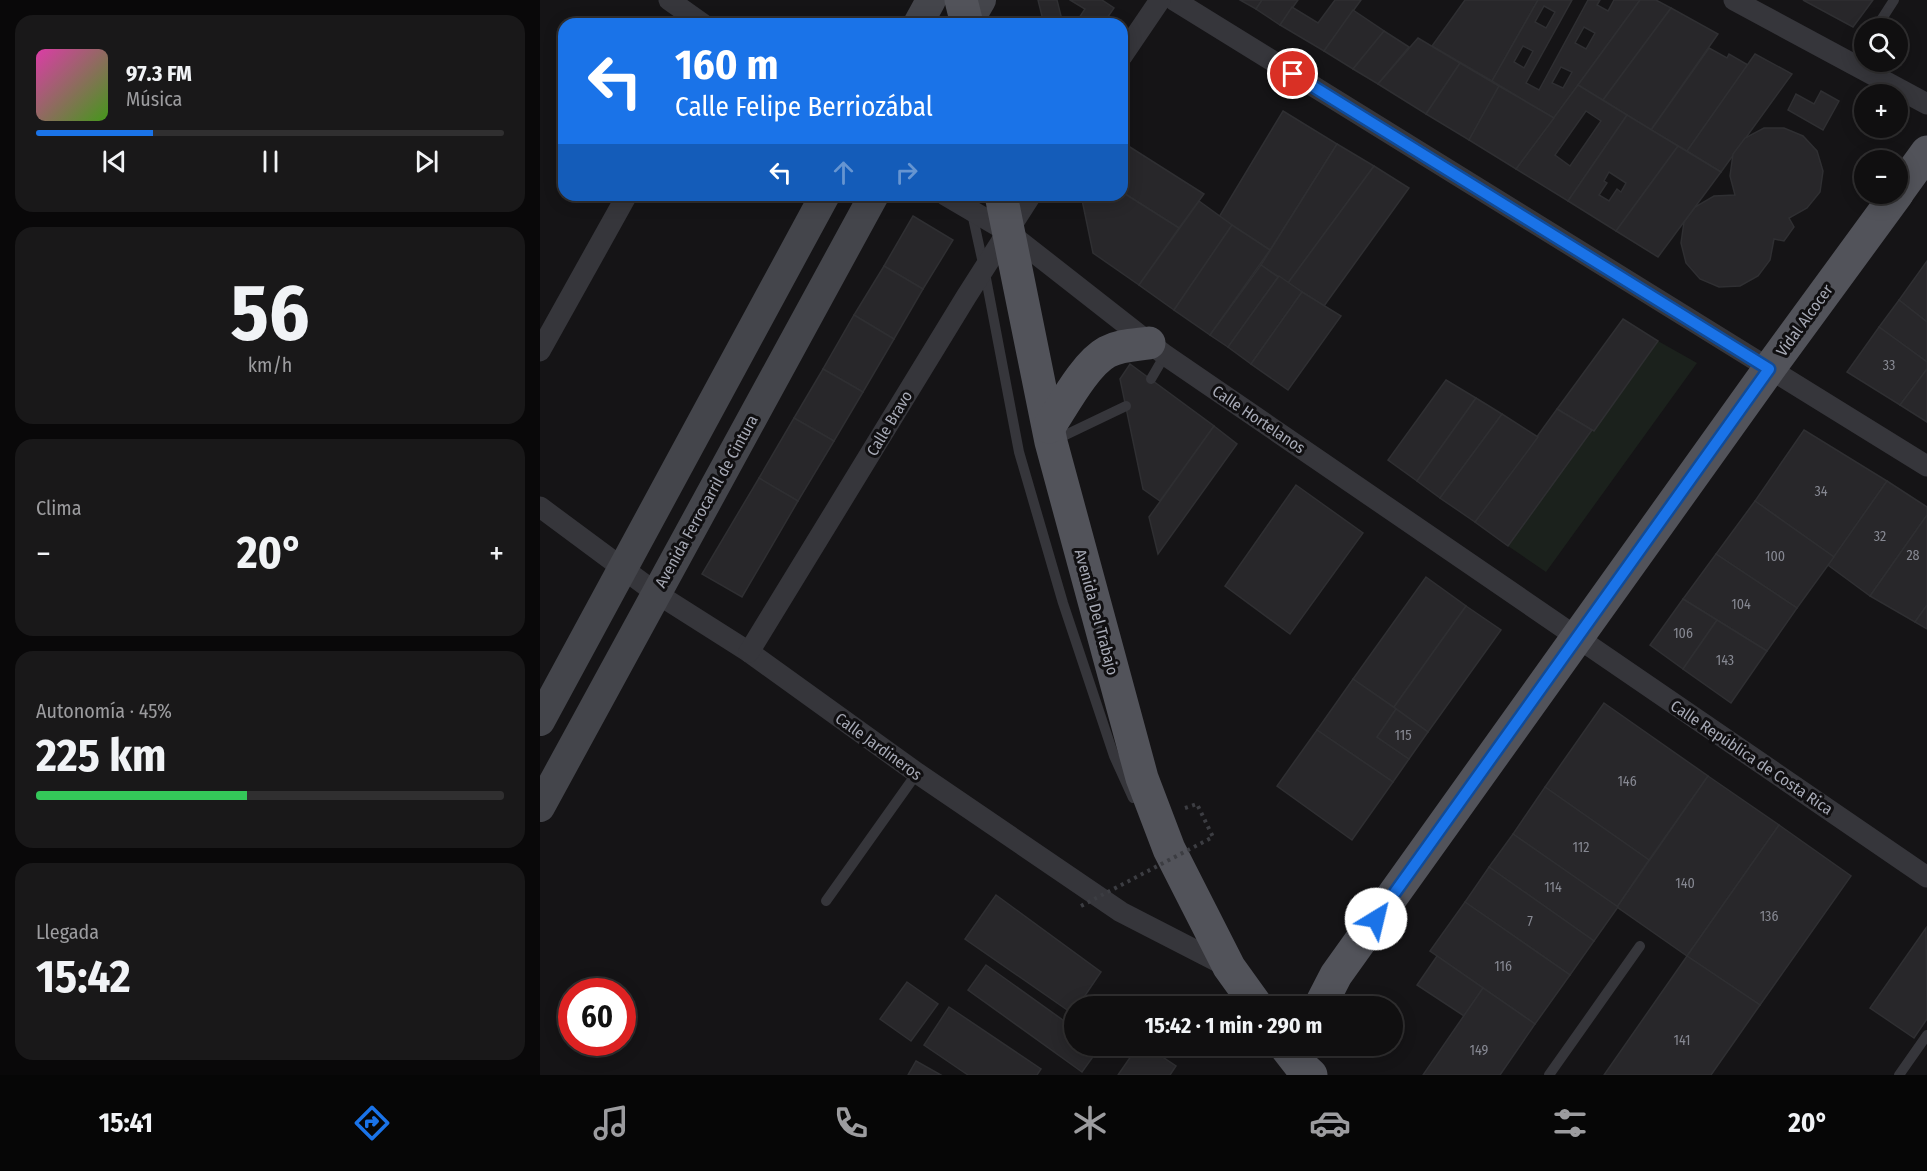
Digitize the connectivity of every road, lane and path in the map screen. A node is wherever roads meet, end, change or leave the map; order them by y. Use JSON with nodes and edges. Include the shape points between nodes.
{"nodes":[{"id":1,"x":669,"y":0,"type":"edge"},
{"id":2,"x":1160,"y":0,"type":"edge"},
{"id":3,"x":1174,"y":0,"type":"edge"},
{"id":4,"x":1734,"y":0,"type":"edge"},
{"id":5,"x":1894,"y":0,"type":"edge"},
{"id":6,"x":694,"y":18,"type":"edge"},
{"id":7,"x":1882,"y":18,"type":"edge"},
{"id":8,"x":1128,"y":47,"type":"edge"},
{"id":9,"x":1854,"y":61,"type":"edge"},
{"id":10,"x":1852,"y":64,"type":"junction"},
{"id":11,"x":1927,"y":104,"type":"edge"},
{"id":12,"x":1927,"y":152,"type":"edge"},
{"id":13,"x":1908,"y":178,"type":"edge"},
{"id":14,"x":624,"y":201,"type":"edge"},
{"id":15,"x":822,"y":201,"type":"edge"},
{"id":16,"x":871,"y":201,"type":"edge"},
{"id":17,"x":1002,"y":201,"type":"edge"},
{"id":18,"x":1027,"y":201,"type":"edge"},
{"id":19,"x":969,"y":203,"type":"edge"},
{"id":20,"x":1889,"y":204,"type":"edge"},
{"id":21,"x":1008,"y":232,"type":"junction"},
{"id":22,"x":984,"y":268,"type":"junction"},
{"id":23,"x":1157,"y":349,"type":"junction"},
{"id":24,"x":540,"y":351,"type":"edge"},
{"id":25,"x":1769,"y":369,"type":"junction"},
{"id":26,"x":1150,"y":379,"type":"dead end"},
{"id":27,"x":1126,"y":406,"type":"dead end"},
{"id":28,"x":1050,"y":434,"type":"junction"},
{"id":29,"x":1927,"y":466,"type":"edge"},
{"id":30,"x":540,"y":507,"type":"edge"},
{"id":31,"x":622,"y":569,"type":"junction"},
{"id":32,"x":656,"y":593,"type":"junction"},
{"id":33,"x":1578,"y":637,"type":"junction"},
{"id":34,"x":749,"y":652,"type":"junction"},
{"id":35,"x":540,"y":721,"type":"edge"},
{"id":36,"x":917,"y":773,"type":"junction"},
{"id":37,"x":1197,"y":804,"type":"dead end"},
{"id":38,"x":540,"y":807,"type":"edge"},
{"id":39,"x":1138,"y":808,"type":"dead end"},
{"id":40,"x":1158,"y":850,"type":"dead end"},
{"id":41,"x":1927,"y":877,"type":"edge"},
{"id":42,"x":826,"y":901,"type":"dead end"},
{"id":43,"x":1184,"y":904,"type":"dead end"},
{"id":44,"x":1081,"y":906,"type":"dead end"},
{"id":45,"x":1200,"y":936,"type":"dead end"},
{"id":46,"x":1640,"y":946,"type":"dead end"},
{"id":47,"x":1220,"y":962,"type":"junction"},
{"id":48,"x":1239,"y":996,"type":"edge"},
{"id":49,"x":1249,"y":996,"type":"edge"},
{"id":50,"x":1325,"y":996,"type":"edge"},
{"id":51,"x":1927,"y":1035,"type":"edge"},
{"id":52,"x":1549,"y":1075,"type":"edge"},
{"id":53,"x":1899,"y":1075,"type":"edge"}],
"edges":[{"from":1,"to":6,"type":"street"},
{"from":2,"to":8,"type":"street"},
{"from":3,"to":25,"type":"street"},
{"from":4,"to":10,"type":"street"},
{"from":5,"to":7,"type":"lane"},
{"from":9,"to":10,"type":"lane"},
{"from":10,"to":11,"type":"street"},
{"from":12,"to":13,"type":"main road","name":"Vidal Alcocer"},
{"from":14,"to":24,"type":"street"},
{"from":15,"to":31,"type":"street"},
{"from":16,"to":32,"type":"street","name":"Avenida Ferrocarril de Cintura"},
{"from":17,"to":21,"type":"main road","name":"Avenida Del Trabajo"},
{"from":18,"to":21,"type":"street","name":"Calle Bravo"},
{"from":19,"to":21,"type":"street","name":"Calle Hortelanos"},
{"from":19,"to":22,"type":"lane"},
{"from":20,"to":25,"type":"main road","name":"Vidal Alcocer"},
{"from":21,"to":22,"type":"street","name":"Calle Bravo"},
{"from":21,"to":23,"type":"street","name":"Calle Hortelanos"},
{"from":21,"to":28,"type":"main road","name":"Avenida Del Trabajo"},
{"from":22,"to":34,"type":"street","name":"Calle Bravo"},
{"from":22,"to":39,"type":"lane","via":[[1019,452],[1063,603],[1114,756]]},
{"from":23,"to":26,"type":"lane"},
{"from":23,"to":28,"type":"main road","via":[[1123,346],[1105,352],[1083,374]]},
{"from":23,"to":33,"type":"street","name":"Calle Hortelanos"},
{"from":25,"to":29,"type":"street"},
{"from":25,"to":33,"type":"main road","name":"Vidal Alcocer"},
{"from":27,"to":28,"type":"lane"},
{"from":28,"to":47,"type":"main road","name":"Avenida Del Trabajo","via":[[1142,778]]},
{"from":30,"to":31,"type":"street","name":"Calle Jardineros"},
{"from":31,"to":32,"type":"street","name":"Calle Jardineros"},
{"from":31,"to":35,"type":"street"},
{"from":32,"to":34,"type":"street","name":"Calle Jardineros"},
{"from":32,"to":38,"type":"street","name":"Avenida Ferrocarril de Cintura"},
{"from":33,"to":41,"type":"street","name":"Calle República de Costa Rica"},
{"from":33,"to":50,"type":"main road","name":"Vidal Alcocer","via":[[1336,975]]},
{"from":34,"to":36,"type":"street","name":"Calle Jardineros"},
{"from":36,"to":42,"type":"lane"},
{"from":36,"to":47,"type":"street","name":"Calle Jardineros","via":[[1121,912]]},
{"from":37,"to":44,"type":"path","bridge":true,"via":[[1213,837]]},
{"from":40,"to":43,"type":"lane"},
{"from":45,"to":47,"type":"lane"},
{"from":46,"to":52,"type":"lane"},
{"from":47,"to":48,"type":"lane"},
{"from":47,"to":49,"type":"main road","name":"Avenida Del Trabajo"},
{"from":51,"to":53,"type":"lane"}]}
